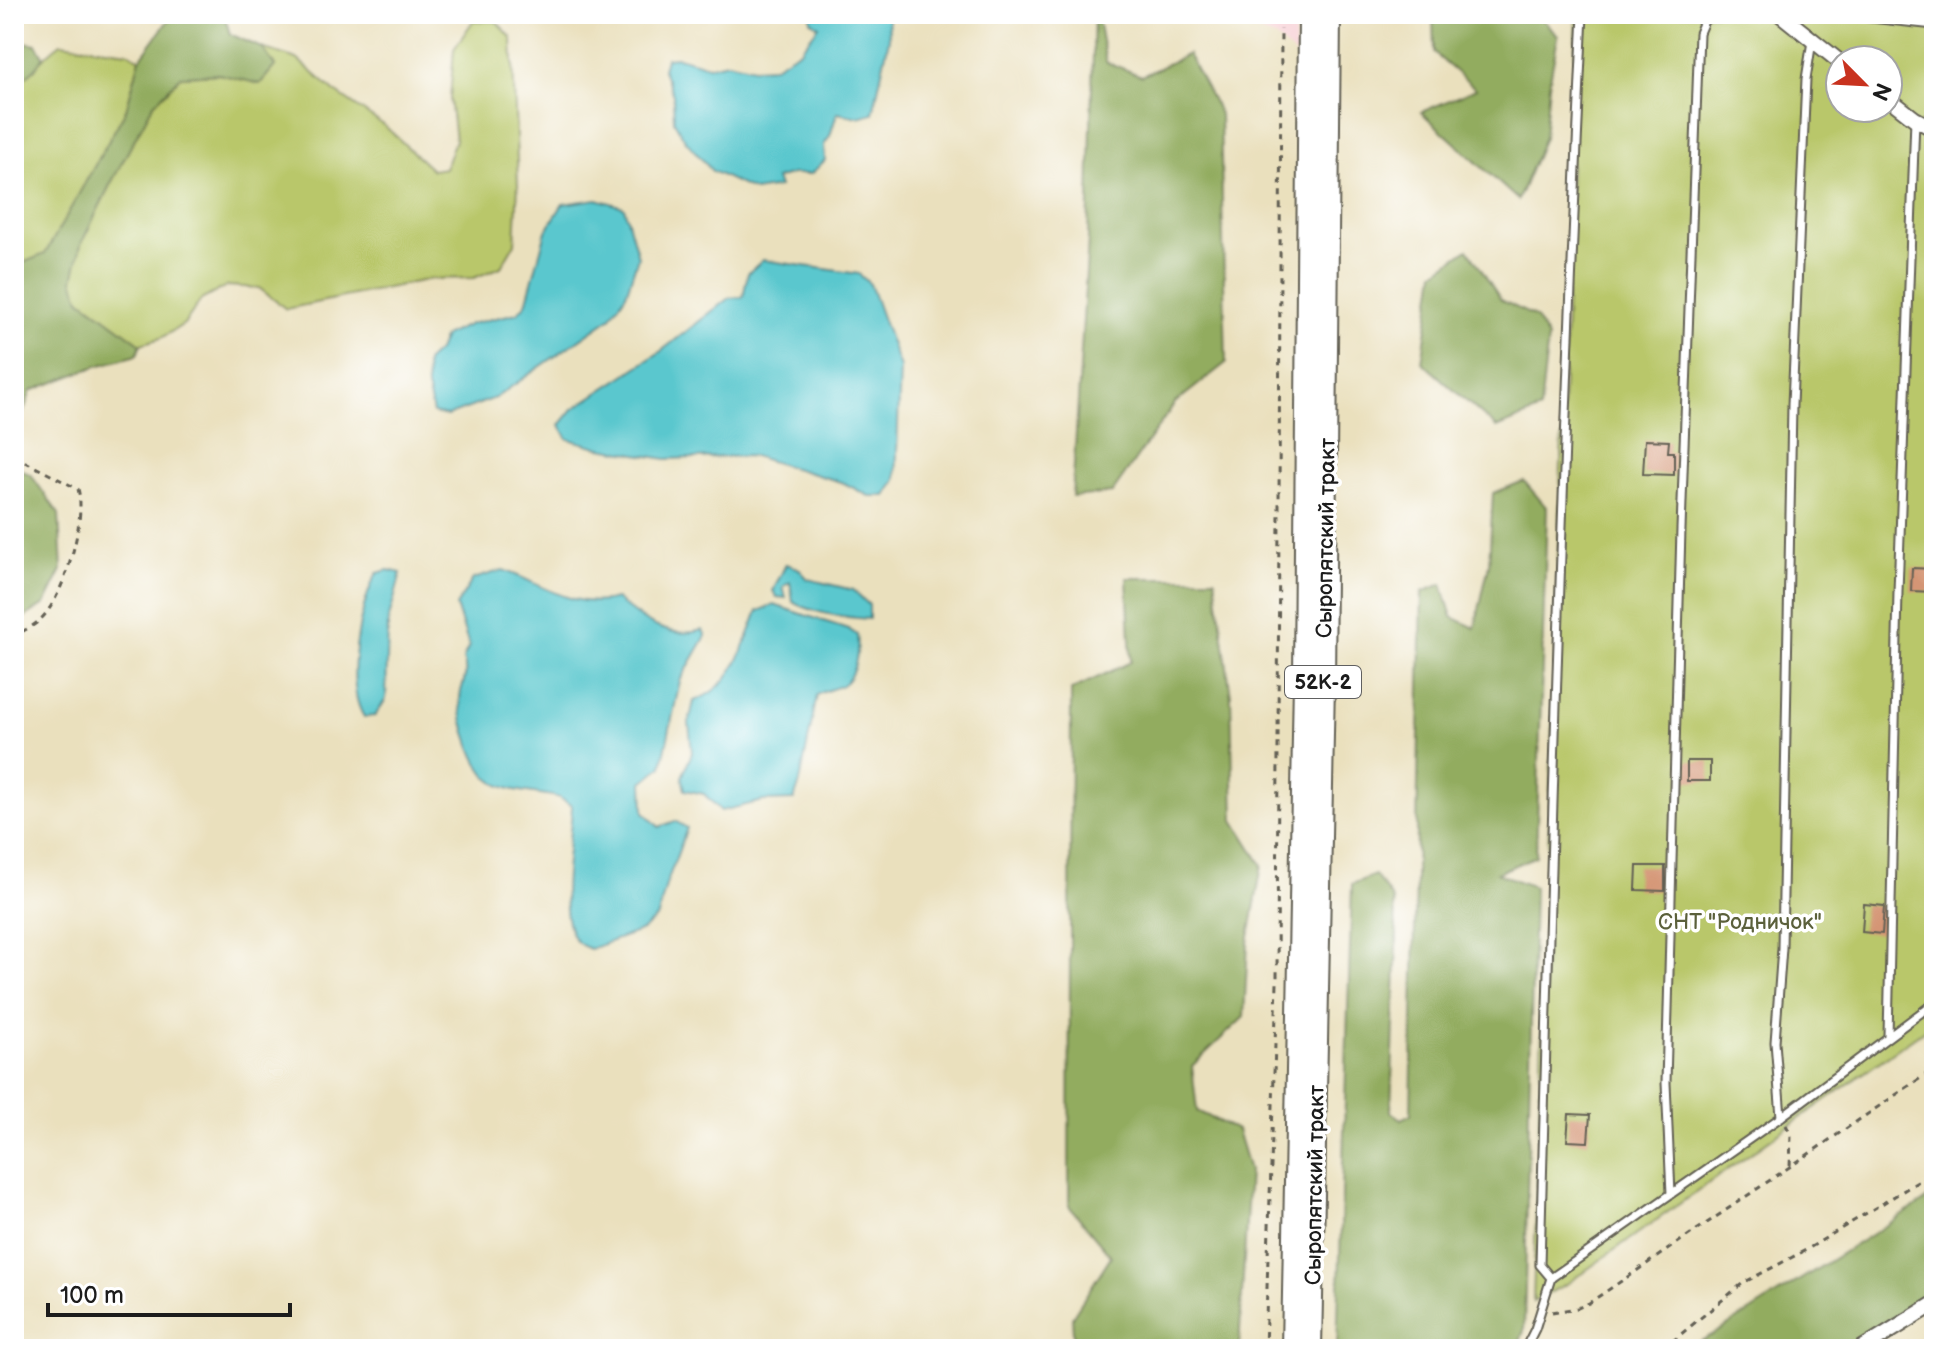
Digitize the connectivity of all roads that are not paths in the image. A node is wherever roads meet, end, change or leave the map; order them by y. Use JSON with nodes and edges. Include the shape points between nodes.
{"nodes":[{"id":1,"x":1310,"y":14,"type":"edge"},
{"id":2,"x":1329,"y":14,"type":"edge"},
{"id":3,"x":1583,"y":14,"type":"edge"},
{"id":4,"x":1712,"y":14,"type":"edge"},
{"id":5,"x":1780,"y":14,"type":"edge"},
{"id":6,"x":1835,"y":14,"type":"edge"},
{"id":7,"x":1888,"y":17,"type":"edge"},
{"id":8,"x":1934,"y":25,"type":"edge"},
{"id":9,"x":1812,"y":41,"type":"junction"},
{"id":10,"x":1824,"y":50,"type":"edge"},
{"id":11,"x":1904,"y":110,"type":"edge"},
{"id":12,"x":1915,"y":119,"type":"junction"},
{"id":13,"x":1934,"y":129,"type":"edge"},
{"id":14,"x":1934,"y":1003,"type":"edge"},
{"id":15,"x":1888,"y":1036,"type":"junction"},
{"id":16,"x":1781,"y":1117,"type":"junction"},
{"id":17,"x":1671,"y":1194,"type":"junction"},
{"id":18,"x":1551,"y":1278,"type":"junction"},
{"id":19,"x":1934,"y":1304,"type":"edge"},
{"id":20,"x":1293,"y":1349,"type":"edge"},
{"id":21,"x":1310,"y":1349,"type":"edge"},
{"id":22,"x":1525,"y":1349,"type":"edge"},
{"id":23,"x":1861,"y":1349,"type":"edge"}],
"edges":[{"from":1,"to":20,"type":"main road","name":"Сыропятский тракт","number":"52К-2"},
{"from":2,"to":21,"type":"main road","name":"Сыропятский тракт","number":"52К-2"},
{"from":3,"to":18,"type":"lane","via":[[1566,356],[1542,1186],[1540,1265]]},
{"from":4,"to":17,"type":"lane","via":[[1699,33],[1688,321],[1666,1083]]},
{"from":5,"to":9,"type":"street"},
{"from":6,"to":7,"type":"lane"},
{"from":7,"to":8,"type":"lane"},
{"from":9,"to":10,"type":"street"},
{"from":9,"to":16,"type":"lane","via":[[1792,405],[1782,948],[1775,1042]]},
{"from":11,"to":12,"type":"street"},
{"from":12,"to":13,"type":"street"},
{"from":12,"to":15,"type":"lane"},
{"from":14,"to":15,"type":"lane"},
{"from":15,"to":16,"type":"lane"},
{"from":16,"to":17,"type":"lane"},
{"from":17,"to":18,"type":"lane"},
{"from":18,"to":22,"type":"lane"},
{"from":19,"to":23,"type":"street"}]}
